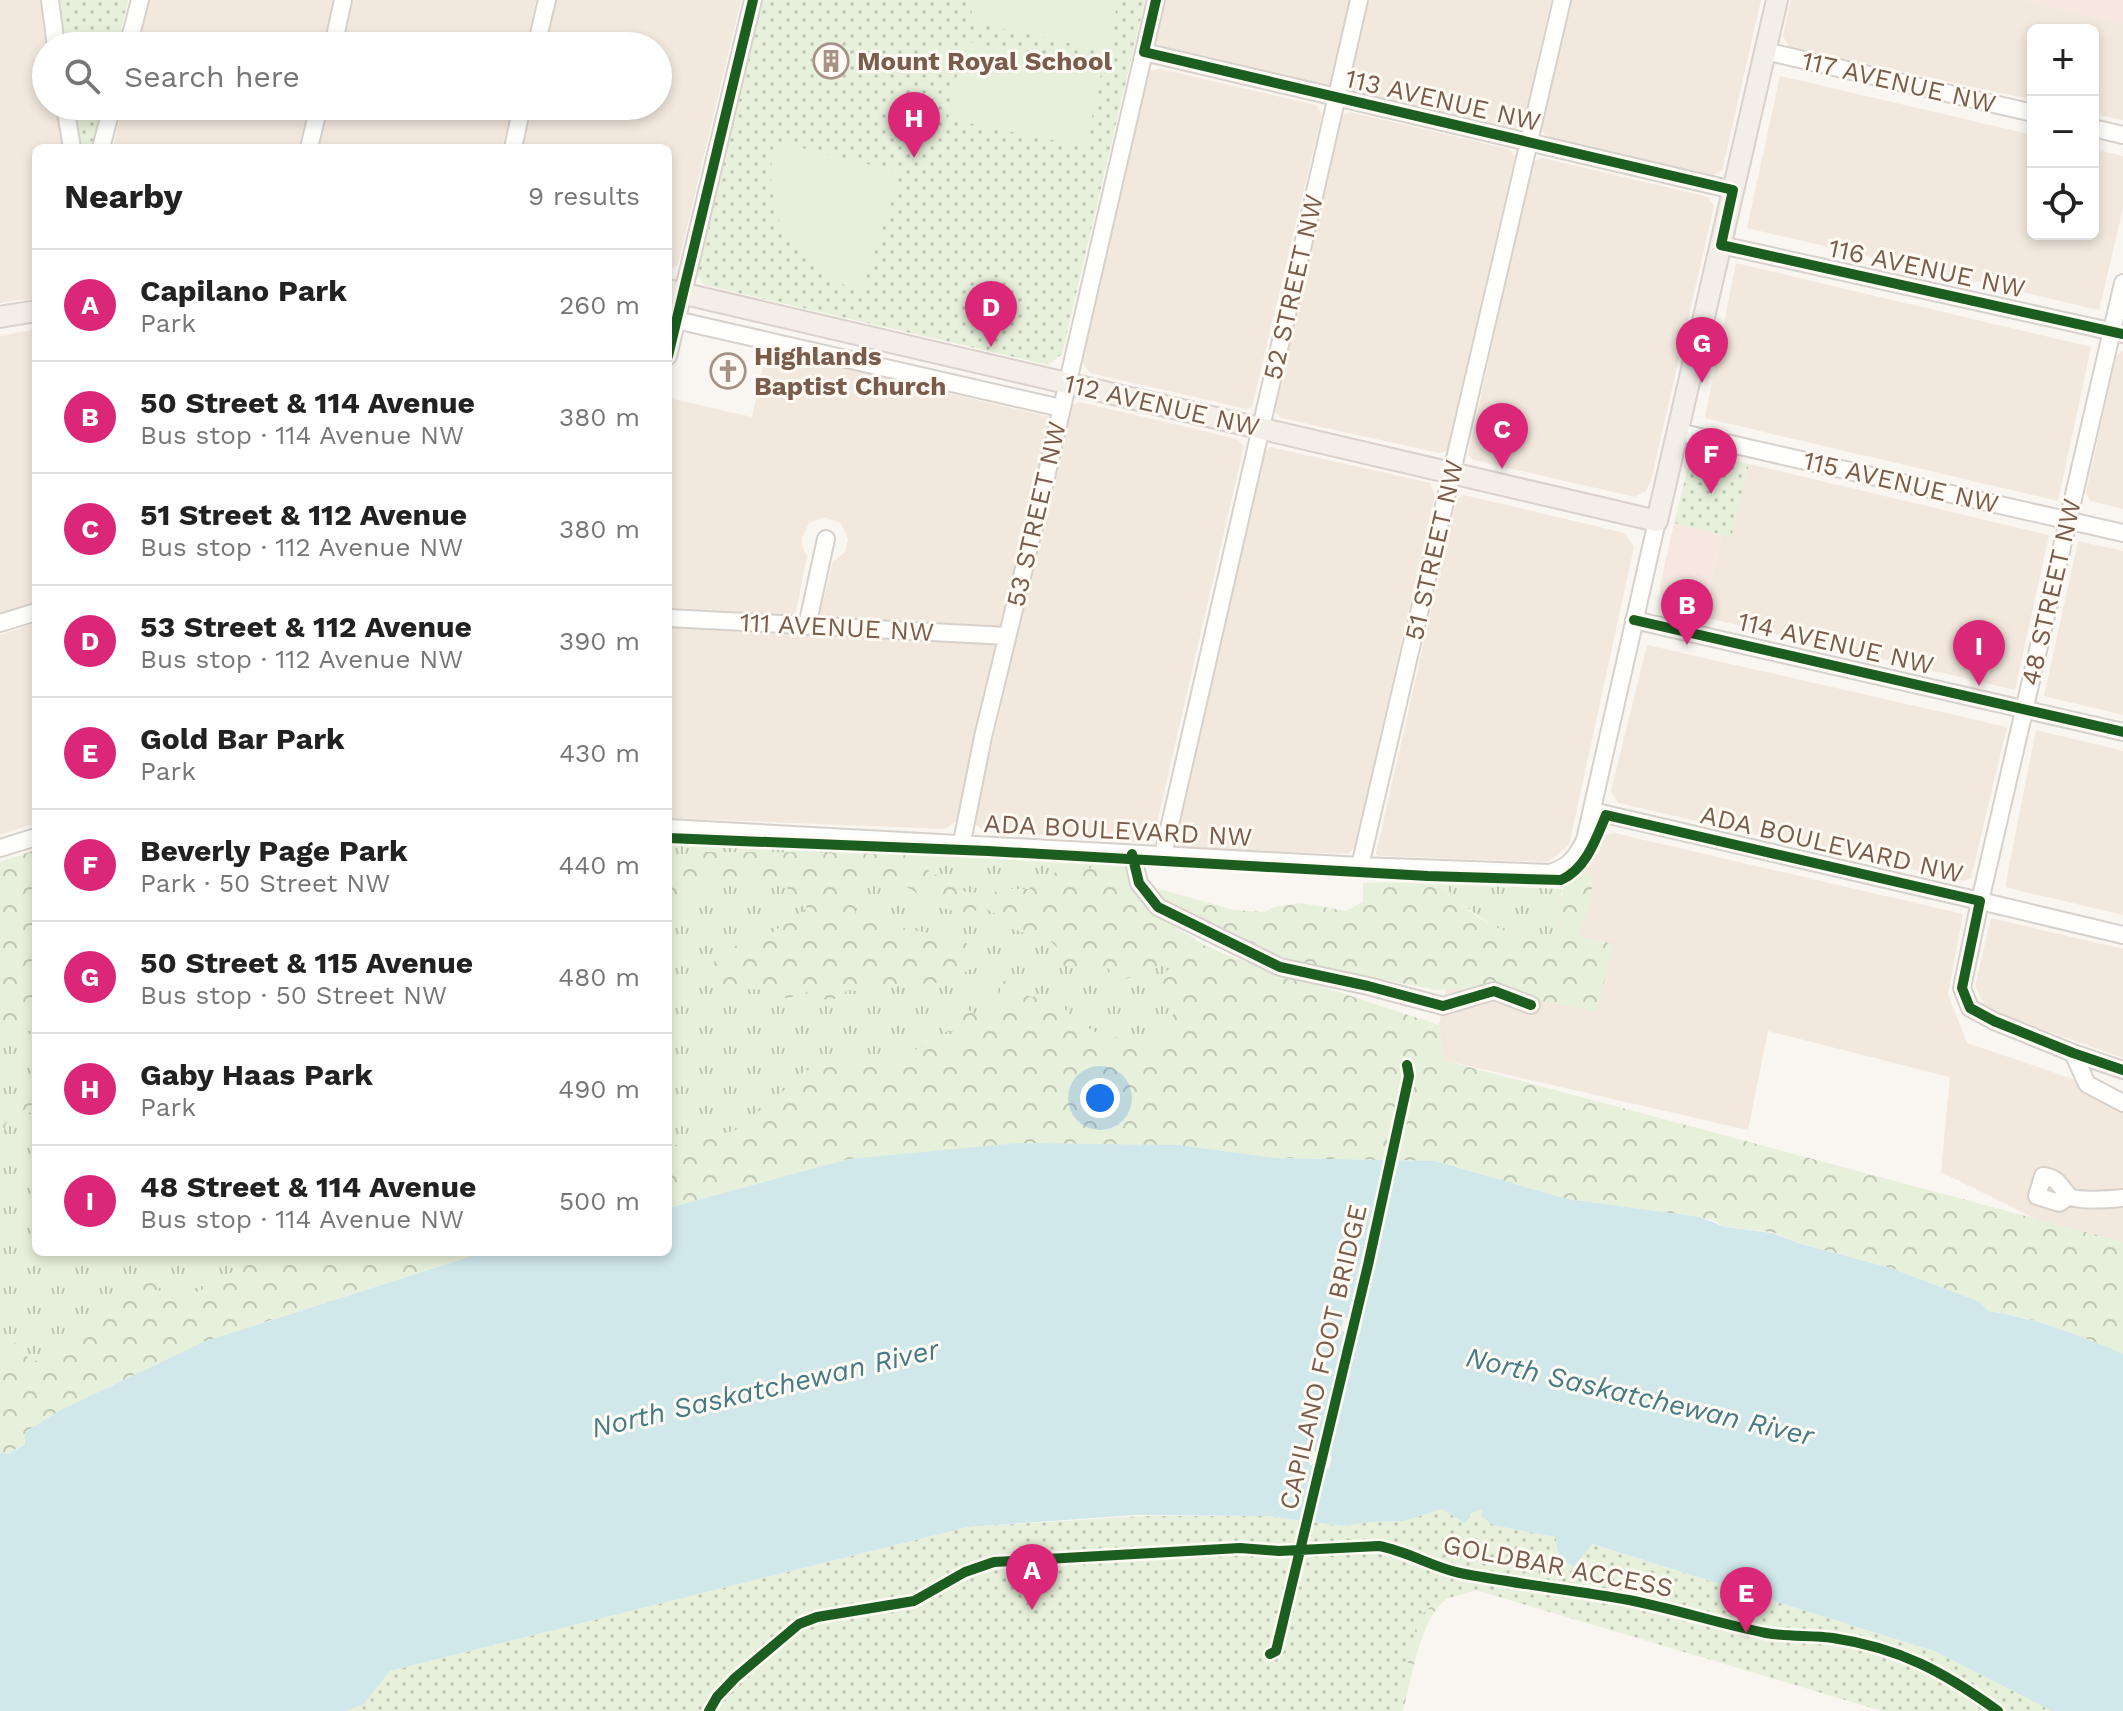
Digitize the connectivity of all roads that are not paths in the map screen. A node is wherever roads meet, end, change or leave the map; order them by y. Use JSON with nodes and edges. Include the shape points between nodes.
{"nodes":[{"id":1,"x":50,"y":0,"type":"edge"},
{"id":2,"x":140,"y":0,"type":"edge"},
{"id":3,"x":343,"y":0,"type":"edge"},
{"id":4,"x":547,"y":0,"type":"edge"},
{"id":5,"x":753,"y":0,"type":"edge"},
{"id":6,"x":1156,"y":0,"type":"edge"},
{"id":7,"x":1359,"y":0,"type":"edge"},
{"id":8,"x":1562,"y":0,"type":"edge"},
{"id":9,"x":1777,"y":0,"type":"edge"},
{"id":10,"x":54,"y":32,"type":"edge"},
{"id":11,"x":132,"y":32,"type":"edge"},
{"id":12,"x":336,"y":32,"type":"edge"},
{"id":13,"x":539,"y":32,"type":"edge"},
{"id":14,"x":1765,"y":51,"type":"junction"},
{"id":15,"x":1144,"y":52,"type":"junction"},
{"id":16,"x":1336,"y":97,"type":"junction"},
{"id":17,"x":2027,"y":112,"type":"edge"},
{"id":18,"x":67,"y":120,"type":"edge"},
{"id":19,"x":108,"y":120,"type":"edge"},
{"id":20,"x":316,"y":120,"type":"edge"},
{"id":21,"x":519,"y":120,"type":"edge"},
{"id":22,"x":2099,"y":129,"type":"edge"},
{"id":23,"x":2123,"y":135,"type":"edge"},
{"id":24,"x":1528,"y":143,"type":"junction"},
{"id":25,"x":71,"y":144,"type":"edge"},
{"id":26,"x":102,"y":144,"type":"edge"},
{"id":27,"x":310,"y":144,"type":"edge"},
{"id":28,"x":514,"y":144,"type":"edge"},
{"id":29,"x":1733,"y":190,"type":"junction"},
{"id":30,"x":1721,"y":245,"type":"junction"},
{"id":31,"x":2123,"y":283,"type":"edge"},
{"id":32,"x":675,"y":292,"type":"edge"},
{"id":33,"x":32,"y":312,"type":"edge"},
{"id":34,"x":0,"y":317,"type":"edge"},
{"id":35,"x":676,"y":320,"type":"junction"},
{"id":36,"x":2118,"y":332,"type":"edge"},
{"id":37,"x":672,"y":338,"type":"edge"},
{"id":38,"x":1068,"y":383,"type":"junction"},
{"id":39,"x":1061,"y":408,"type":"junction"},
{"id":40,"x":1261,"y":428,"type":"junction"},
{"id":41,"x":1678,"y":432,"type":"junction"},
{"id":42,"x":1452,"y":472,"type":"junction"},
{"id":43,"x":2068,"y":520,"type":"junction"},
{"id":44,"x":1657,"y":521,"type":"junction"},
{"id":45,"x":2123,"y":533,"type":"edge"},
{"id":46,"x":826,"y":539,"type":"dead end"},
{"id":47,"x":32,"y":613,"type":"edge"},
{"id":48,"x":672,"y":618,"type":"edge"},
{"id":49,"x":1634,"y":620,"type":"junction"},
{"id":50,"x":0,"y":623,"type":"edge"},
{"id":51,"x":807,"y":626,"type":"junction"},
{"id":52,"x":1007,"y":636,"type":"junction"},
{"id":53,"x":2024,"y":709,"type":"junction"},
{"id":54,"x":2123,"y":732,"type":"edge"},
{"id":55,"x":1592,"y":811,"type":"junction"},
{"id":56,"x":672,"y":828,"type":"edge"},
{"id":57,"x":32,"y":838,"type":"edge"},
{"id":58,"x":962,"y":842,"type":"junction"},
{"id":59,"x":0,"y":848,"type":"edge"},
{"id":60,"x":1132,"y":854,"type":"junction"},
{"id":61,"x":1163,"y":855,"type":"junction"},
{"id":62,"x":1360,"y":866,"type":"junction"},
{"id":63,"x":1980,"y":901,"type":"junction"},
{"id":64,"x":2123,"y":935,"type":"edge"},
{"id":65,"x":1531,"y":1005,"type":"dead end"},
{"id":66,"x":2073,"y":1053,"type":"junction"},
{"id":67,"x":2123,"y":1070,"type":"edge"},
{"id":68,"x":2123,"y":1103,"type":"edge"},
{"id":69,"x":2069,"y":1196,"type":"dead end"},
{"id":70,"x":2123,"y":1198,"type":"edge"}],
"edges":[{"from":1,"to":10,"type":"street"},
{"from":2,"to":11,"type":"street"},
{"from":3,"to":12,"type":"street"},
{"from":4,"to":13,"type":"street"},
{"from":5,"to":32,"type":"street"},
{"from":6,"to":15,"type":"street","name":"53 STREET NW"},
{"from":7,"to":16,"type":"street","name":"52 STREET NW"},
{"from":8,"to":24,"type":"street","name":"51 STREET NW"},
{"from":9,"to":14,"type":"main road"},
{"from":14,"to":17,"type":"street","name":"117 AVENUE NW"},
{"from":14,"to":29,"type":"main road"},
{"from":15,"to":16,"type":"street","name":"113 AVENUE NW"},
{"from":15,"to":38,"type":"street","name":"53 STREET NW"},
{"from":16,"to":24,"type":"street","name":"113 AVENUE NW"},
{"from":16,"to":40,"type":"street","name":"52 STREET NW"},
{"from":18,"to":25,"type":"street"},
{"from":19,"to":26,"type":"street"},
{"from":20,"to":27,"type":"street"},
{"from":21,"to":28,"type":"street"},
{"from":22,"to":23,"type":"street"},
{"from":24,"to":29,"type":"street","name":"113 AVENUE NW"},
{"from":24,"to":42,"type":"street","name":"51 STREET NW"},
{"from":29,"to":30,"type":"main road"},
{"from":30,"to":36,"type":"street","name":"116 AVENUE NW"},
{"from":30,"to":41,"type":"main road"},
{"from":31,"to":36,"type":"street","name":"48 STREET NW"},
{"from":32,"to":35,"type":"street"},
{"from":32,"to":38,"type":"main road","name":"112 AVENUE NW"},
{"from":33,"to":34,"type":"main road"},
{"from":35,"to":37,"type":"street"},
{"from":35,"to":39,"type":"street","name":"112 AVENUE NW"},
{"from":36,"to":43,"type":"street","name":"48 STREET NW"},
{"from":38,"to":39,"type":"street","name":"53 STREET NW"},
{"from":38,"to":40,"type":"main road","name":"112 AVENUE NW"},
{"from":39,"to":52,"type":"street","name":"53 STREET NW"},
{"from":40,"to":42,"type":"main road","name":"112 AVENUE NW"},
{"from":40,"to":61,"type":"street","name":"52 STREET NW"},
{"from":41,"to":43,"type":"street","name":"115 AVENUE NW"},
{"from":41,"to":44,"type":"main road"},
{"from":42,"to":44,"type":"main road","name":"112 AVENUE NW"},
{"from":42,"to":62,"type":"street","name":"51 STREET NW"},
{"from":43,"to":45,"type":"street","name":"115 AVENUE NW"},
{"from":43,"to":53,"type":"street","name":"48 STREET NW"},
{"from":44,"to":49,"type":"street"},
{"from":46,"to":51,"type":"street"},
{"from":47,"to":50,"type":"street"},
{"from":48,"to":51,"type":"street","name":"111 AVENUE NW"},
{"from":49,"to":53,"type":"street","name":"114 AVENUE NW"},
{"from":49,"to":55,"type":"street"},
{"from":51,"to":52,"type":"street","name":"111 AVENUE NW"},
{"from":52,"to":58,"type":"street","name":"53 STREET NW"},
{"from":53,"to":54,"type":"street","name":"114 AVENUE NW"},
{"from":53,"to":63,"type":"street","name":"48 STREET NW"},
{"from":55,"to":62,"type":"street","name":"ADA BOULEVARD NW","via":[[1576,858],[1550,873]]},
{"from":55,"to":63,"type":"street","name":"ADA BOULEVARD NW"},
{"from":56,"to":58,"type":"street","name":"ADA BOULEVARD NW"},
{"from":57,"to":59,"type":"street"},
{"from":58,"to":60,"type":"street","name":"ADA BOULEVARD NW"},
{"from":60,"to":61,"type":"street","name":"ADA BOULEVARD NW"},
{"from":60,"to":65,"type":"street","via":[[1139,883],[1158,907],[1280,967],[1443,1006],[1494,991]]},
{"from":61,"to":62,"type":"street","name":"ADA BOULEVARD NW"},
{"from":63,"to":64,"type":"street"},
{"from":63,"to":66,"type":"street","name":"ADA BOULEVARD NW","via":[[1962,988],[1970,1008]]},
{"from":66,"to":67,"type":"street","name":"ADA BOULEVARD NW"},
{"from":66,"to":68,"type":"street","via":[[2087,1084]]},
{"from":69,"to":70,"type":"street"}]}
